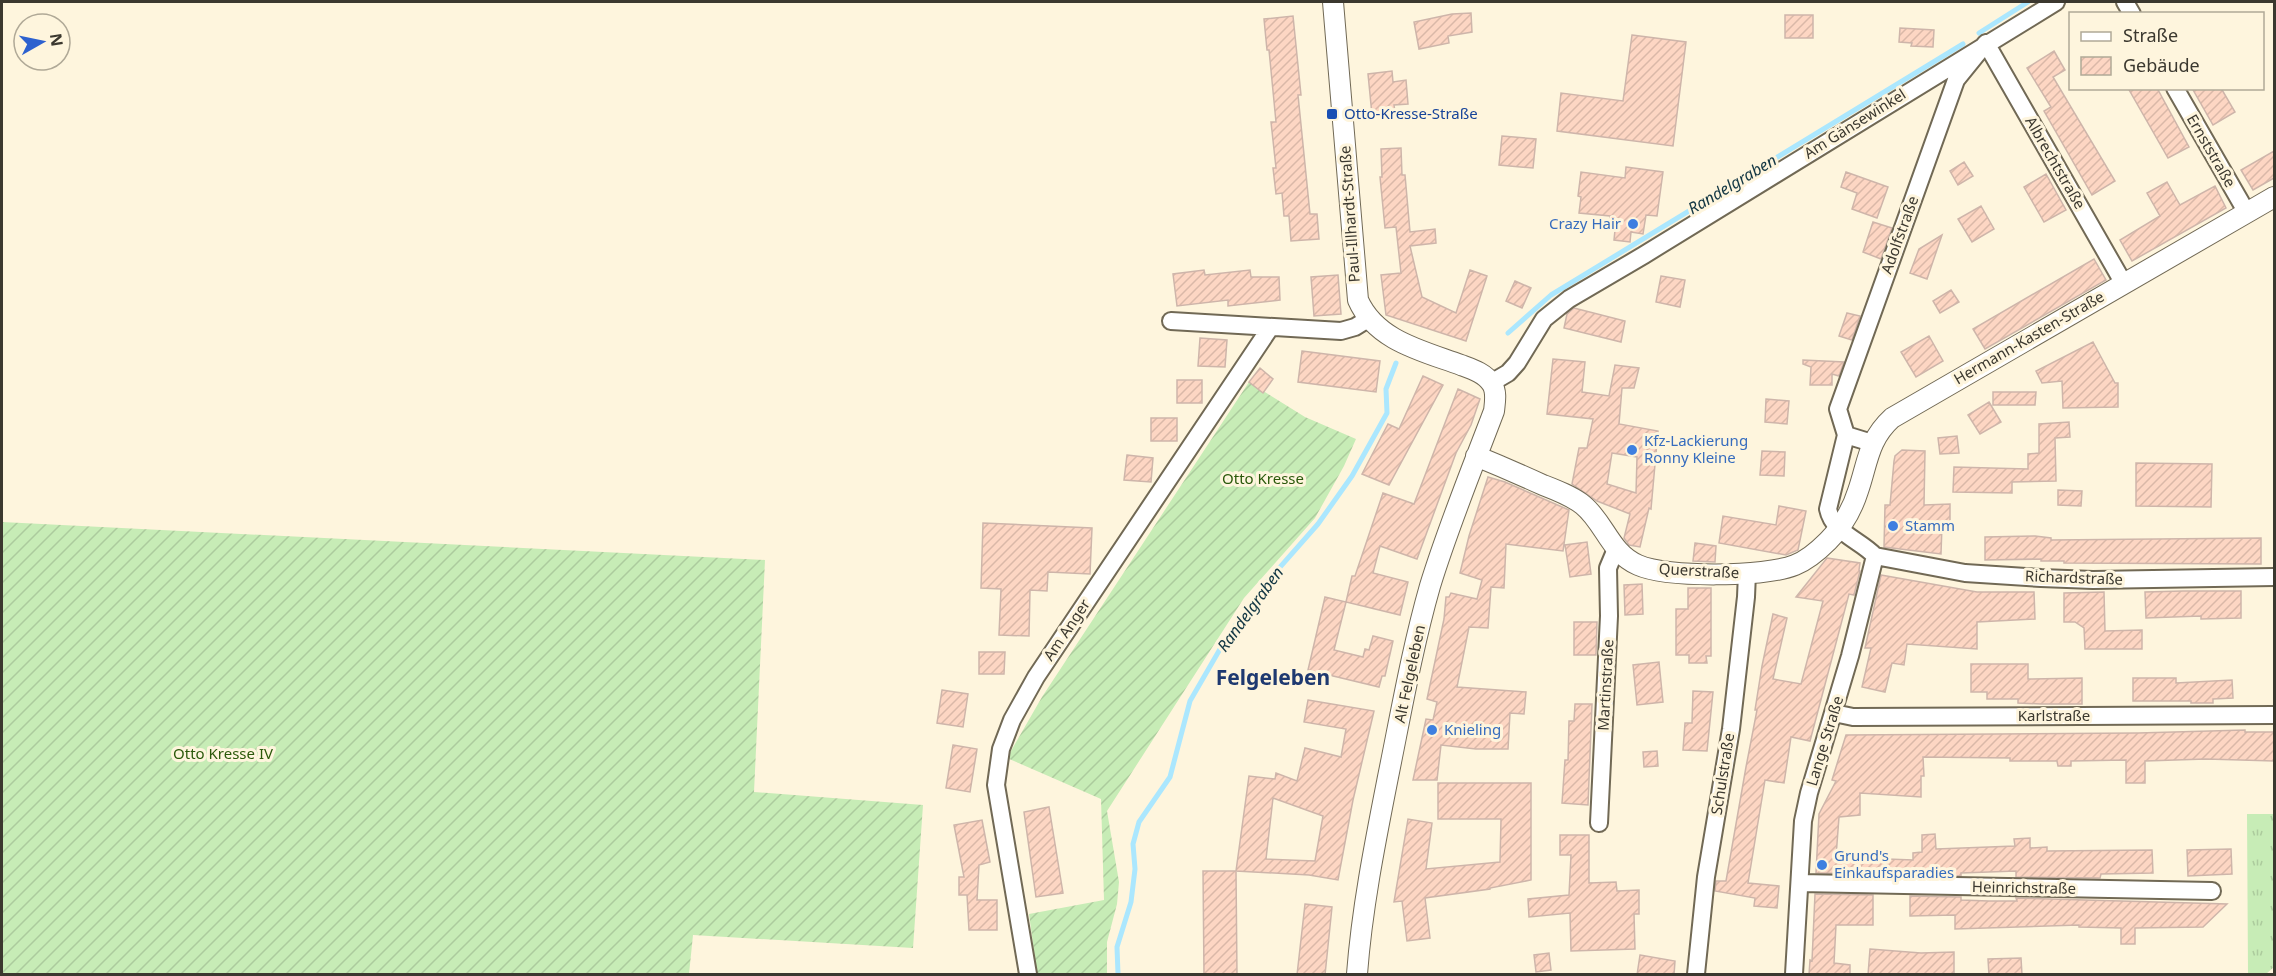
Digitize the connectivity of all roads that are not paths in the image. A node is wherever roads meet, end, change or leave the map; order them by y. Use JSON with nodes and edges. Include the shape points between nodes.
{"nodes":[{"id":1,"x":1333,"y":2,"type":"edge"},
{"id":2,"x":2056,"y":2,"type":"edge"},
{"id":3,"x":1986,"y":43,"type":"junction"},
{"id":4,"x":2176,"y":90,"type":"edge"},
{"id":5,"x":2274,"y":197,"type":"edge"},
{"id":6,"x":2247,"y":213,"type":"junction"},
{"id":7,"x":2124,"y":284,"type":"junction"},
{"id":8,"x":1368,"y":319,"type":"junction"},
{"id":9,"x":1171,"y":321,"type":"dead end"},
{"id":10,"x":1270,"y":328,"type":"junction"},
{"id":11,"x":1491,"y":383,"type":"junction"},
{"id":12,"x":1846,"y":435,"type":"junction"},
{"id":13,"x":1872,"y":443,"type":"junction"},
{"id":14,"x":1476,"y":456,"type":"junction"},
{"id":15,"x":1839,"y":529,"type":"junction"},
{"id":16,"x":1616,"y":549,"type":"junction"},
{"id":17,"x":1875,"y":556,"type":"junction"},
{"id":18,"x":1747,"y":573,"type":"junction"},
{"id":19,"x":2274,"y":577,"type":"edge"},
{"id":20,"x":1834,"y":713,"type":"junction"},
{"id":21,"x":2274,"y":715,"type":"edge"},
{"id":22,"x":1599,"y":824,"type":"dead end"},
{"id":23,"x":1800,"y":883,"type":"junction"},
{"id":24,"x":2212,"y":891,"type":"dead end"},
{"id":25,"x":1028,"y":975,"type":"edge"},
{"id":26,"x":1357,"y":975,"type":"edge"},
{"id":27,"x":1696,"y":975,"type":"edge"},
{"id":28,"x":1794,"y":975,"type":"edge"}],
"edges":[{"from":1,"to":8,"type":"street","name":"Paul-Illhardt-Straße","via":[[1356,288]]},
{"from":2,"to":3,"type":"street","name":"Am Gänsewinkel"},
{"from":3,"to":7,"type":"street","name":"Albrechtstraße"},
{"from":3,"to":11,"type":"street","name":"Am Gänsewinkel","via":[[1569,299],[1544,319],[1513,368]]},
{"from":3,"to":12,"type":"street","name":"Adolfstraße","via":[[1956,80],[1849,375],[1838,409]]},
{"from":4,"to":6,"type":"street","name":"Ernststraße"},
{"from":5,"to":6,"type":"street","name":"Hermann-Kasten-Straße"},
{"from":6,"to":7,"type":"street","name":"Hermann-Kasten-Straße"},
{"from":7,"to":13,"type":"street","name":"Hermann-Kasten-Straße","via":[[1912,406],[1879,430]]},
{"from":8,"to":10,"type":"street","via":[[1341,331]]},
{"from":8,"to":11,"type":"street","via":[[1388,335],[1480,373]]},
{"from":9,"to":10,"type":"street"},
{"from":10,"to":25,"type":"street","name":"Am Anger","via":[[1036,677],[1001,749],[996,785]]},
{"from":11,"to":14,"type":"street","name":"Alt Felgeleben","via":[[1494,411]]},
{"from":12,"to":13,"type":"street"},
{"from":12,"to":15,"type":"street","name":"Adolfstraße","via":[[1828,509],[1830,519]]},
{"from":13,"to":15,"type":"street","name":"Hermann-Kasten-Straße","via":[[1852,509]]},
{"from":14,"to":16,"type":"street","name":"Querstraße","via":[[1582,504]]},
{"from":14,"to":26,"type":"street","name":"Alt Felgeleben","via":[[1431,585],[1414,649],[1375,840]]},
{"from":15,"to":17,"type":"street"},
{"from":15,"to":18,"type":"street","name":"Querstraße","via":[[1813,555],[1796,565]]},
{"from":16,"to":18,"type":"street","name":"Querstraße","via":[[1638,566],[1661,571]]},
{"from":16,"to":22,"type":"street","name":"Martinstraße","via":[[1608,573]]},
{"from":17,"to":19,"type":"street","name":"Richardstraße","via":[[1965,573],[2041,578]]},
{"from":17,"to":20,"type":"street","name":"Lange Straße"},
{"from":18,"to":27,"type":"street","name":"Schulstraße","via":[[1731,729],[1706,877]]},
{"from":20,"to":21,"type":"street","name":"Karlstraße","via":[[1853,717]]},
{"from":20,"to":23,"type":"street","name":"Lange Straße","via":[[1803,821]]},
{"from":23,"to":24,"type":"street","name":"Heinrichstraße"},
{"from":23,"to":28,"type":"street","name":"Lange Straße"}]}
